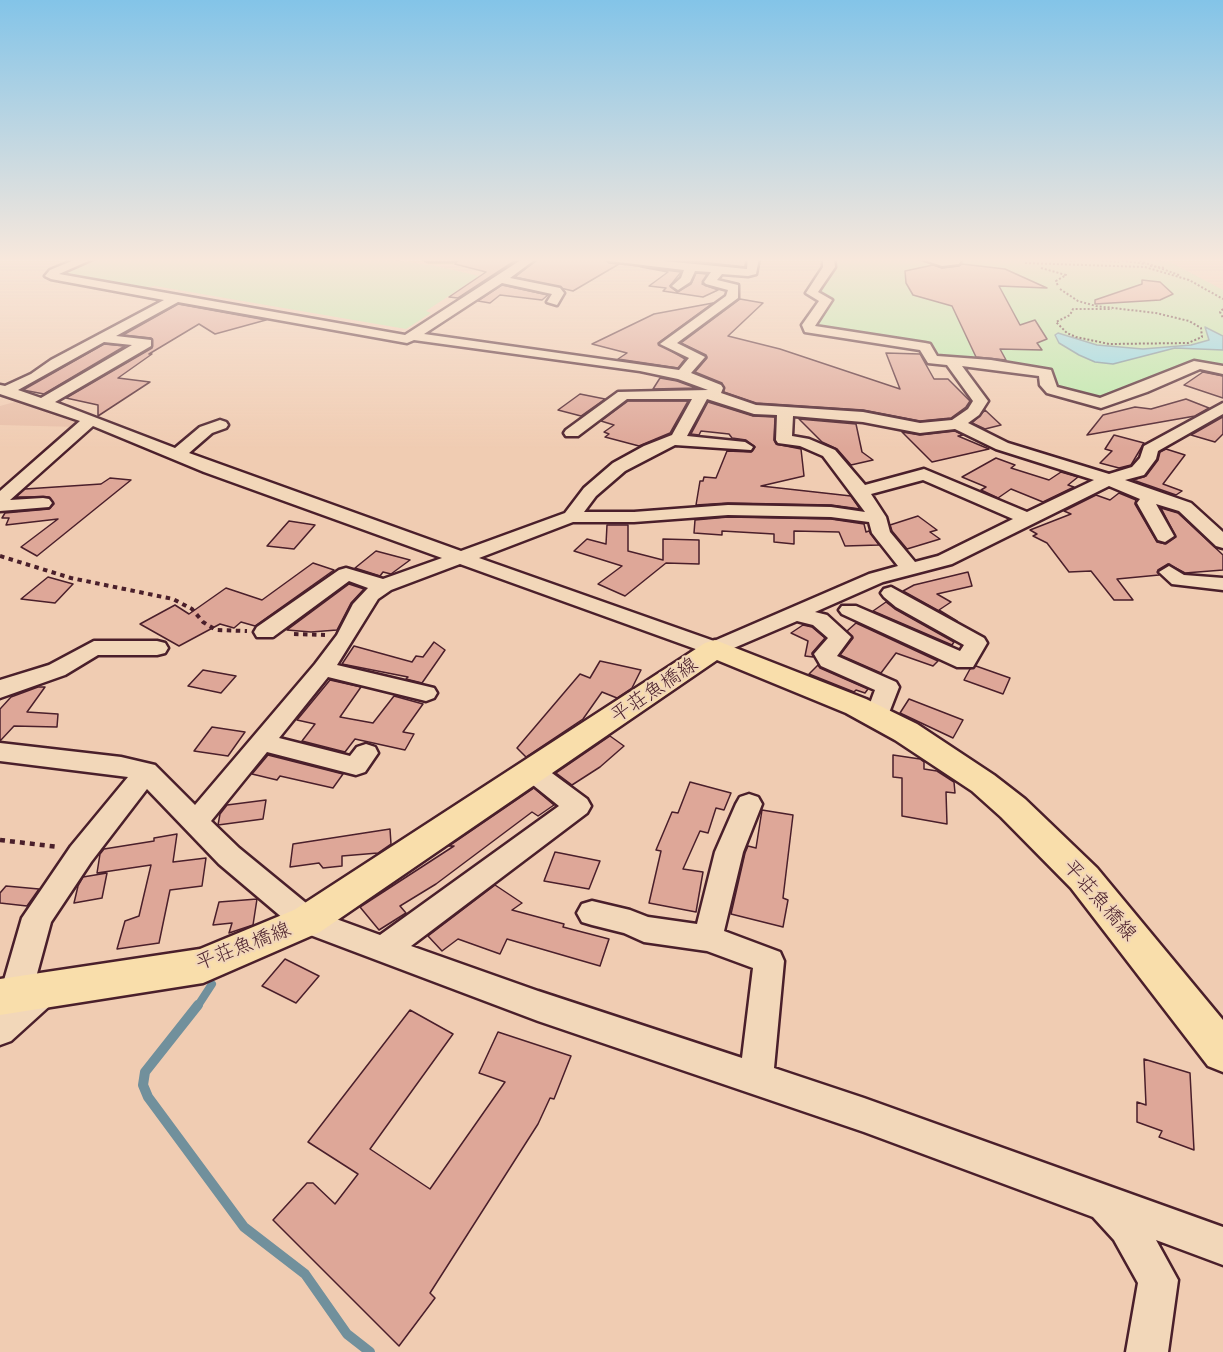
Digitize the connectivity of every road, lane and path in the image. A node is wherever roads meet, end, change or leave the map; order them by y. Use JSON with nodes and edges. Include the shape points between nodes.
{"nodes":[{"id":1,"x":133,"y":321,"type":"edge"},
{"id":2,"x":309,"y":321,"type":"edge"},
{"id":3,"x":434,"y":321,"type":"edge"},
{"id":4,"x":697,"y":321,"type":"edge"},
{"id":5,"x":811,"y":321,"type":"edge"},
{"id":6,"x":1058,"y":321,"type":"edge"},
{"id":7,"x":1189,"y":321,"type":"edge"},
{"id":8,"x":411,"y":336,"type":"junction"},
{"id":9,"x":102,"y":338,"type":"junction"},
{"id":10,"x":952,"y":362,"type":"junction"},
{"id":11,"x":1223,"y":370,"type":"edge"},
{"id":12,"x":681,"y":375,"type":"junction"},
{"id":13,"x":80,"y":381,"type":"junction"},
{"id":14,"x":107,"y":384,"type":"dead end"},
{"id":15,"x":2,"y":390,"type":"edge"},
{"id":16,"x":707,"y":395,"type":"junction"},
{"id":17,"x":43,"y":403,"type":"junction"},
{"id":18,"x":1223,"y":408,"type":"edge"},
{"id":19,"x":785,"y":412,"type":"junction"},
{"id":20,"x":92,"y":420,"type":"junction"},
{"id":21,"x":956,"y":424,"type":"junction"},
{"id":22,"x":220,"y":425,"type":"dead end"},
{"id":23,"x":572,"y":433,"type":"dead end"},
{"id":24,"x":674,"y":440,"type":"junction"},
{"id":25,"x":745,"y":447,"type":"dead end"},
{"id":26,"x":178,"y":454,"type":"junction"},
{"id":27,"x":1109,"y":479,"type":"junction"},
{"id":28,"x":861,"y":492,"type":"junction"},
{"id":29,"x":1154,"y":498,"type":"junction"},
{"id":30,"x":0,"y":500,"type":"edge"},
{"id":31,"x":44,"y":503,"type":"dead end"},
{"id":32,"x":0,"y":506,"type":"edge"},
{"id":33,"x":570,"y":517,"type":"junction"},
{"id":34,"x":876,"y":517,"type":"junction"},
{"id":35,"x":1029,"y":520,"type":"junction"},
{"id":36,"x":1165,"y":536,"type":"dead end"},
{"id":37,"x":1223,"y":542,"type":"edge"},
{"id":38,"x":0,"y":556,"type":"edge"},
{"id":39,"x":464,"y":557,"type":"junction"},
{"id":40,"x":906,"y":568,"type":"junction"},
{"id":41,"x":1169,"y":572,"type":"dead end"},
{"id":42,"x":1223,"y":584,"type":"edge"},
{"id":43,"x":384,"y":586,"type":"junction"},
{"id":44,"x":891,"y":593,"type":"junction"},
{"id":45,"x":849,"y":610,"type":"junction"},
{"id":46,"x":792,"y":614,"type":"junction"},
{"id":47,"x":820,"y":620,"type":"junction"},
{"id":48,"x":265,"y":632,"type":"junction"},
{"id":49,"x":347,"y":636,"type":"junction"},
{"id":50,"x":157,"y":648,"type":"dead end"},
{"id":51,"x":715,"y":649,"type":"junction"},
{"id":52,"x":323,"y":669,"type":"junction"},
{"id":53,"x":0,"y":690,"type":"edge"},
{"id":54,"x":426,"y":693,"type":"dead end"},
{"id":55,"x":877,"y":717,"type":"junction"},
{"id":56,"x":260,"y":742,"type":"junction"},
{"id":57,"x":0,"y":752,"type":"edge"},
{"id":58,"x":366,"y":753,"type":"dead end"},
{"id":59,"x":532,"y":771,"type":"junction"},
{"id":60,"x":146,"y":772,"type":"junction"},
{"id":61,"x":749,"y":804,"type":"dead end"},
{"id":62,"x":196,"y":821,"type":"junction"},
{"id":63,"x":0,"y":840,"type":"edge"},
{"id":64,"x":84,"y":850,"type":"junction"},
{"id":65,"x":592,"y":913,"type":"dead end"},
{"id":66,"x":307,"y":921,"type":"junction"},
{"id":67,"x":708,"y":938,"type":"junction"},
{"id":68,"x":384,"y":949,"type":"junction"},
{"id":69,"x":22,"y":993,"type":"edge"},
{"id":70,"x":0,"y":1030,"type":"edge"},
{"id":71,"x":1223,"y":1052,"type":"edge"},
{"id":72,"x":756,"y":1078,"type":"junction"},
{"id":73,"x":1101,"y":1200,"type":"junction"},
{"id":74,"x":1223,"y":1246,"type":"edge"},
{"id":75,"x":1147,"y":1352,"type":"edge"}],
"edges":[{"from":1,"to":9,"type":"street"},
{"from":2,"to":8,"type":"street","via":[[406,339]]},
{"from":3,"to":8,"type":"street"},
{"from":4,"to":12,"type":"street","via":[[669,341],[670,346],[698,357]]},
{"from":5,"to":10,"type":"street","via":[[810,329],[925,347],[933,360]]},
{"from":6,"to":7,"type":"path","via":[[1076,337],[1120,345],[1188,344],[1202,337],[1200,328]]},
{"from":8,"to":12,"type":"street"},
{"from":9,"to":13,"type":"street","via":[[146,343]]},
{"from":9,"to":15,"type":"street","via":[[27,382]]},
{"from":10,"to":11,"type":"street","via":[[1046,373],[1047,385],[1052,390],[1101,403],[1199,364]]},
{"from":10,"to":21,"type":"street","via":[[981,400],[974,412]]},
{"from":12,"to":16,"type":"street","via":[[716,388]]},
{"from":13,"to":14,"type":"street"},
{"from":13,"to":17,"type":"street"},
{"from":15,"to":17,"type":"street"},
{"from":16,"to":19,"type":"street","via":[[754,409]]},
{"from":16,"to":23,"type":"street","via":[[623,395]]},
{"from":16,"to":24,"type":"street"},
{"from":17,"to":20,"type":"street"},
{"from":18,"to":27,"type":"street","via":[[1150,448],[1148,459],[1138,471]]},
{"from":19,"to":21,"type":"street","via":[[863,417],[920,428]]},
{"from":19,"to":28,"type":"street","via":[[784,440],[803,442],[829,453]]},
{"from":20,"to":26,"type":"street"},
{"from":20,"to":30,"type":"street"},
{"from":21,"to":27,"type":"street","via":[[1002,446]]},
{"from":22,"to":26,"type":"street","via":[[206,430]]},
{"from":24,"to":25,"type":"street"},
{"from":24,"to":33,"type":"street","via":[[620,467],[590,492]]},
{"from":26,"to":39,"type":"street"},
{"from":27,"to":29,"type":"street"},
{"from":27,"to":35,"type":"street"},
{"from":28,"to":34,"type":"street"},
{"from":28,"to":35,"type":"street","via":[[924,474]]},
{"from":29,"to":36,"type":"street","via":[[1146,503]]},
{"from":29,"to":37,"type":"street","via":[[1185,507]]},
{"from":31,"to":32,"type":"street"},
{"from":33,"to":34,"type":"street","via":[[728,510]]},
{"from":33,"to":39,"type":"street"},
{"from":34,"to":40,"type":"street","via":[[881,533]]},
{"from":35,"to":40,"type":"street","via":[[945,560]]},
{"from":38,"to":48,"type":"path","via":[[82,580],[173,599],[216,630]]},
{"from":39,"to":43,"type":"street"},
{"from":39,"to":51,"type":"street"},
{"from":40,"to":44,"type":"street","via":[[910,579]]},
{"from":40,"to":46,"type":"street"},
{"from":41,"to":42,"type":"street","via":[[1179,580]]},
{"from":43,"to":48,"type":"street","via":[[346,574]]},
{"from":43,"to":49,"type":"street","via":[[360,608]]},
{"from":44,"to":45,"type":"street"},
{"from":44,"to":45,"type":"street","via":[[976,643],[965,662]]},
{"from":45,"to":47,"type":"street"},
{"from":46,"to":47,"type":"street"},
{"from":46,"to":51,"type":"street"},
{"from":47,"to":55,"type":"street","via":[[840,637],[825,654],[829,661],[888,687]]},
{"from":48,"to":49,"type":"path"},
{"from":49,"to":52,"type":"street"},
{"from":50,"to":53,"type":"street","via":[[94,648],[49,674]]},
{"from":51,"to":55,"type":"main road","name":"平荘魚橋線"},
{"from":51,"to":59,"type":"main road","name":"平荘魚橋線"},
{"from":52,"to":54,"type":"street"},
{"from":52,"to":56,"type":"street"},
{"from":55,"to":71,"type":"main road","name":"平荘魚橋線","via":[[983,783],[1054,848],[1112,912]]},
{"from":56,"to":58,"type":"street","via":[[356,766]]},
{"from":56,"to":62,"type":"street"},
{"from":57,"to":60,"type":"street"},
{"from":59,"to":66,"type":"main road","name":"平荘魚橋線"},
{"from":59,"to":68,"type":"street","via":[[578,806]]},
{"from":60,"to":62,"type":"street"},
{"from":60,"to":64,"type":"street"},
{"from":61,"to":67,"type":"street","via":[[729,852]]},
{"from":62,"to":66,"type":"street","via":[[229,856]]},
{"from":63,"to":64,"type":"path"},
{"from":64,"to":69,"type":"street","via":[[37,918]]},
{"from":65,"to":67,"type":"street","via":[[644,928]]},
{"from":66,"to":68,"type":"street"},
{"from":66,"to":69,"type":"main road","name":"平荘魚橋線","via":[[202,966]]},
{"from":67,"to":72,"type":"street","via":[[769,961]]},
{"from":68,"to":72,"type":"street","via":[[538,1006]]},
{"from":69,"to":70,"type":"street"},
{"from":72,"to":73,"type":"street"},
{"from":73,"to":74,"type":"street"},
{"from":73,"to":75,"type":"street","via":[[1127,1227],[1158,1280]]}]}
